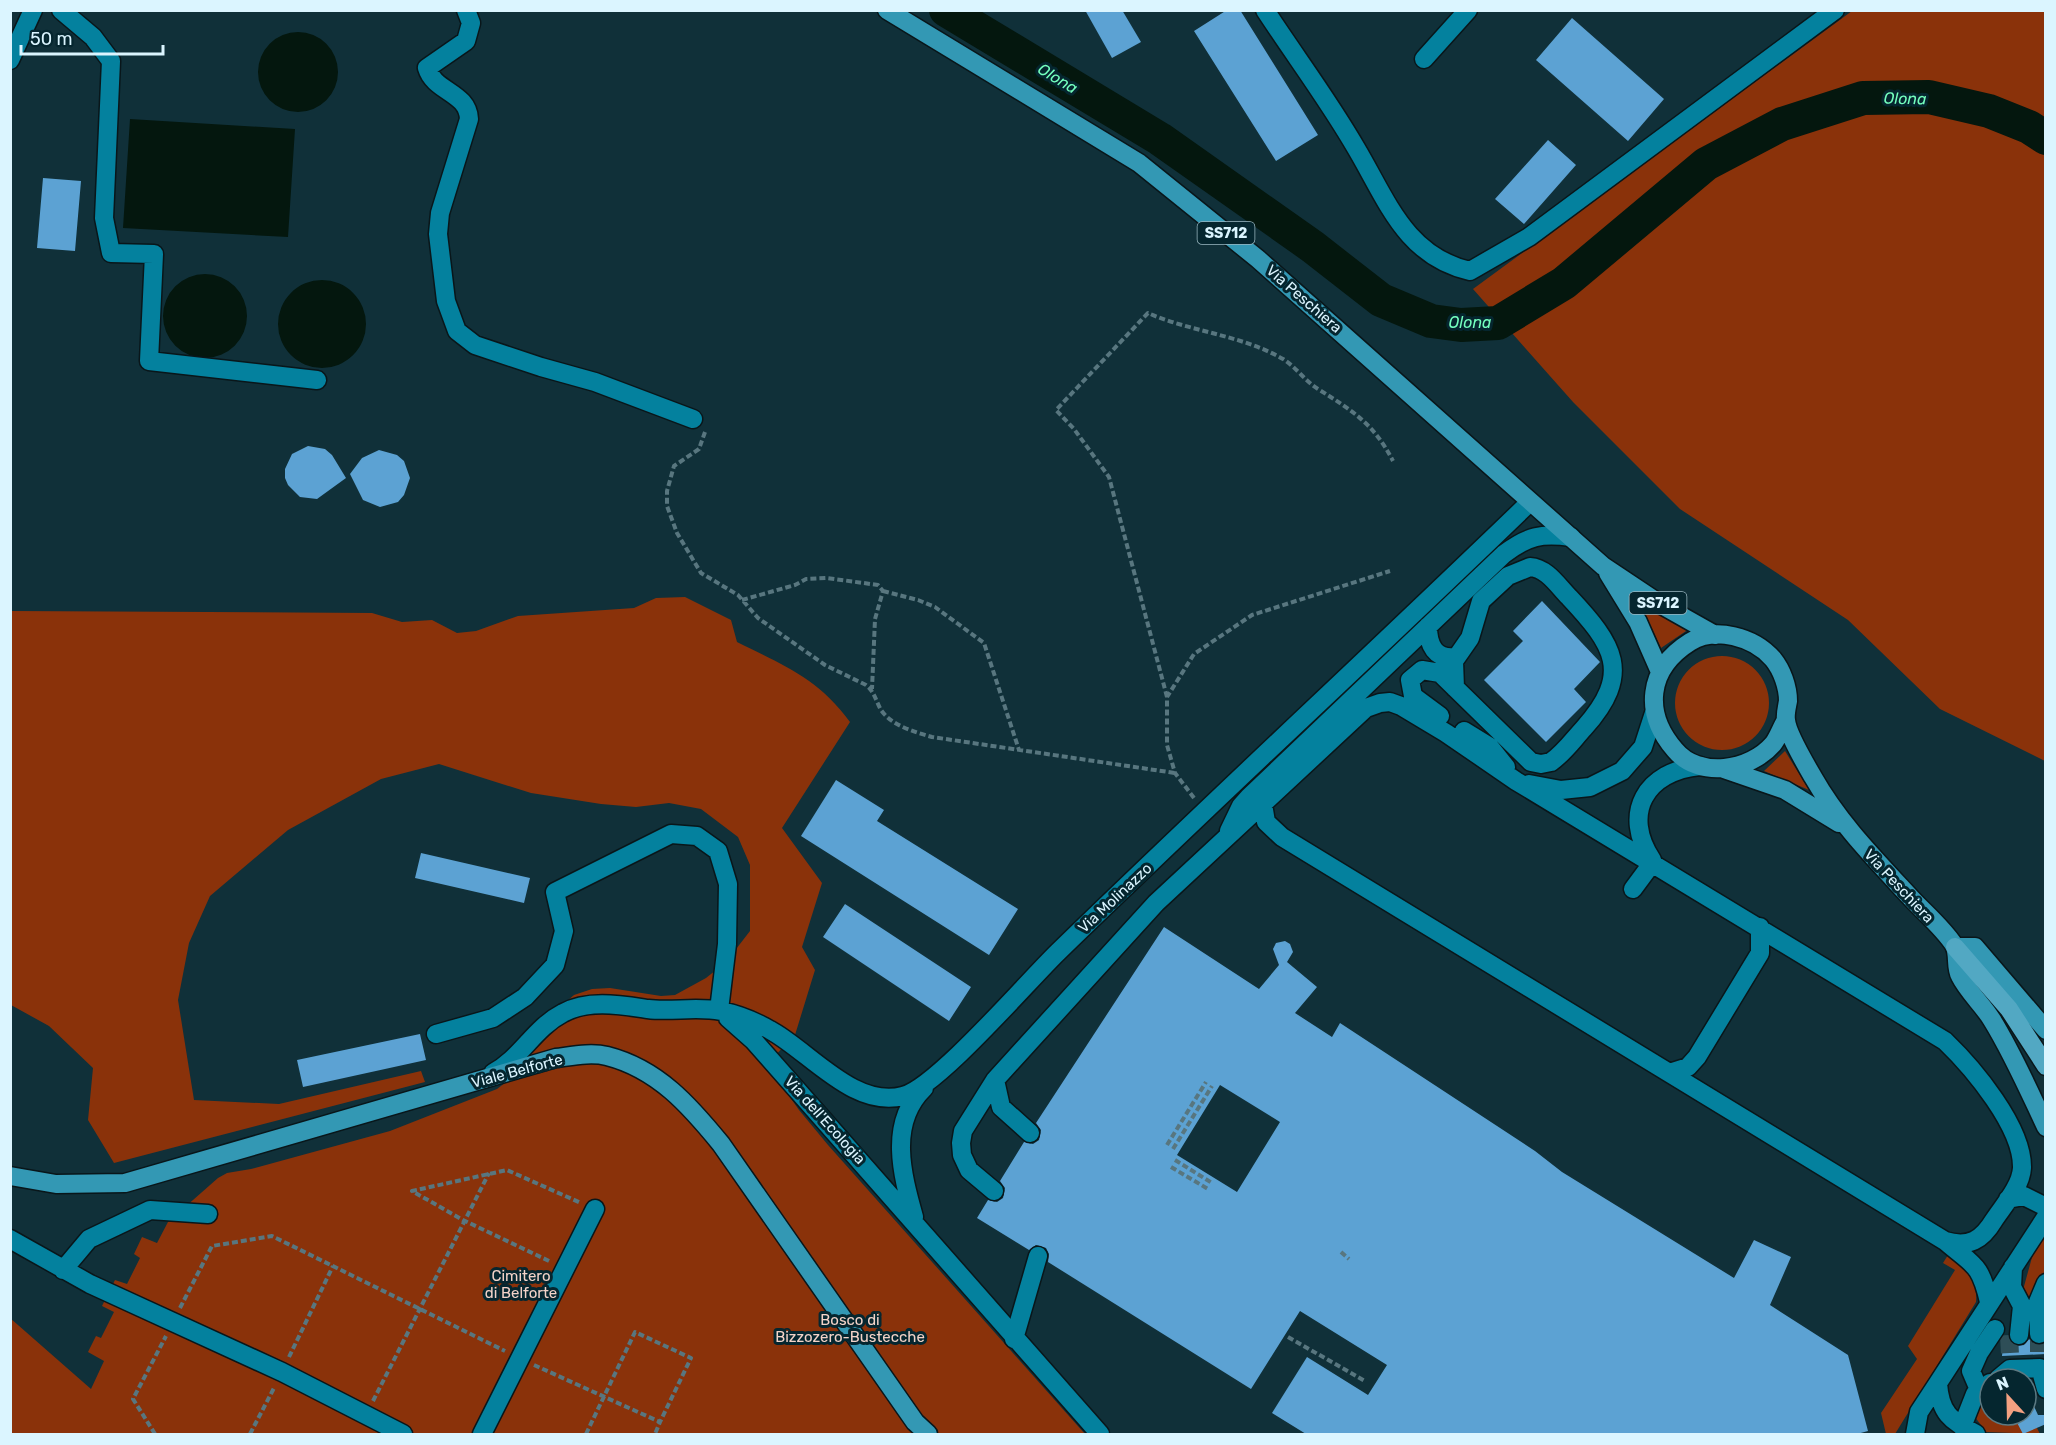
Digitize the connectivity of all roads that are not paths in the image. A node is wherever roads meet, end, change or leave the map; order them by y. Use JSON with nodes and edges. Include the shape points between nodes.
{"nodes":[{"id":1,"x":33,"y":10,"type":"edge"},
{"id":2,"x":61,"y":10,"type":"edge"},
{"id":3,"x":466,"y":10,"type":"edge"},
{"id":4,"x":887,"y":10,"type":"edge"},
{"id":5,"x":1265,"y":10,"type":"edge"},
{"id":6,"x":1467,"y":10,"type":"edge"},
{"id":7,"x":1835,"y":10,"type":"edge"},
{"id":8,"x":1424,"y":59,"type":"dead end"},
{"id":9,"x":10,"y":60,"type":"edge"},
{"id":10,"x":317,"y":380,"type":"dead end"},
{"id":11,"x":693,"y":419,"type":"road end"},
{"id":12,"x":1530,"y":502,"type":"junction"},
{"id":13,"x":1548,"y":534,"type":"junction"},
{"id":14,"x":1571,"y":537,"type":"junction"},
{"id":15,"x":1476,"y":554,"type":"junction"},
{"id":16,"x":1603,"y":566,"type":"junction"},
{"id":17,"x":1428,"y":626,"type":"junction"},
{"id":18,"x":1715,"y":635,"type":"junction"},
{"id":19,"x":1456,"y":657,"type":"junction"},
{"id":20,"x":1660,"y":672,"type":"junction"},
{"id":21,"x":1414,"y":674,"type":"junction"},
{"id":22,"x":1455,"y":687,"type":"junction"},
{"id":23,"x":1355,"y":696,"type":"junction"},
{"id":24,"x":1654,"y":713,"type":"junction"},
{"id":25,"x":1785,"y":720,"type":"junction"},
{"id":26,"x":1700,"y":766,"type":"junction"},
{"id":27,"x":1724,"y":769,"type":"junction"},
{"id":28,"x":1516,"y":781,"type":"junction"},
{"id":29,"x":1263,"y":804,"type":"junction"},
{"id":30,"x":1204,"y":814,"type":"junction"},
{"id":31,"x":1843,"y":825,"type":"junction"},
{"id":32,"x":1270,"y":826,"type":"junction"},
{"id":33,"x":1223,"y":841,"type":"junction"},
{"id":34,"x":1653,"y":862,"type":"junction"},
{"id":35,"x":1633,"y":889,"type":"dead end"},
{"id":36,"x":1760,"y":927,"type":"junction"},
{"id":37,"x":1955,"y":947,"type":"junction"},
{"id":38,"x":719,"y":1010,"type":"junction"},
{"id":39,"x":2046,"y":1030,"type":"edge"},
{"id":40,"x":436,"y":1034,"type":"dead end"},
{"id":41,"x":2046,"y":1066,"type":"edge"},
{"id":42,"x":1669,"y":1073,"type":"junction"},
{"id":43,"x":481,"y":1080,"type":"junction"},
{"id":44,"x":994,"y":1080,"type":"junction"},
{"id":45,"x":930,"y":1082,"type":"junction"},
{"id":46,"x":2046,"y":1127,"type":"edge"},
{"id":47,"x":1030,"y":1133,"type":"dead end"},
{"id":48,"x":10,"y":1176,"type":"edge"},
{"id":49,"x":994,"y":1191,"type":"dead end"},
{"id":50,"x":2008,"y":1199,"type":"junction"},
{"id":51,"x":2046,"y":1207,"type":"edge"},
{"id":52,"x":595,"y":1209,"type":"road end"},
{"id":53,"x":208,"y":1214,"type":"dead end"},
{"id":54,"x":2046,"y":1217,"type":"edge"},
{"id":55,"x":915,"y":1221,"type":"junction"},
{"id":56,"x":10,"y":1239,"type":"edge"},
{"id":57,"x":1945,"y":1241,"type":"junction"},
{"id":58,"x":1038,"y":1256,"type":"dead end"},
{"id":59,"x":2013,"y":1267,"type":"junction"},
{"id":60,"x":63,"y":1270,"type":"junction"},
{"id":61,"x":2046,"y":1283,"type":"edge"},
{"id":62,"x":1989,"y":1302,"type":"junction"},
{"id":63,"x":2039,"y":1334,"type":"tunnel mouth"},
{"id":64,"x":1014,"y":1340,"type":"junction"},
{"id":65,"x":2042,"y":1364,"type":"edge"},
{"id":66,"x":2011,"y":1365,"type":"edge"},
{"id":67,"x":1938,"y":1383,"type":"junction"},
{"id":68,"x":1978,"y":1385,"type":"edge"},
{"id":69,"x":2046,"y":1389,"type":"edge"},
{"id":70,"x":1978,"y":1394,"type":"edge"},
{"id":71,"x":1969,"y":1430,"type":"edge"},
{"id":72,"x":1912,"y":1432,"type":"edge"},
{"id":73,"x":403,"y":1434,"type":"edge"},
{"id":74,"x":482,"y":1434,"type":"edge"},
{"id":75,"x":928,"y":1434,"type":"edge"},
{"id":76,"x":1100,"y":1434,"type":"edge"}],
"edges":[{"from":1,"to":9,"type":"street"},
{"from":2,"to":10,"type":"street","via":[[93,37],[111,61],[104,218],[111,253],[154,254],[149,361]]},
{"from":3,"to":11,"type":"street","via":[[471,23],[466,40],[427,68],[429,75],[461,99],[468,110],[469,119],[440,213],[438,234],[446,301],[457,331],[475,345],[594,382]]},
{"from":4,"to":12,"type":"main road","name":"Via Peschiera","number":"SS712","via":[[1139,163],[1267,267],[1435,413]]},
{"from":5,"to":7,"type":"street","via":[[1357,149],[1385,205],[1419,245],[1446,266],[1470,271],[1529,237]]},
{"from":6,"to":8,"type":"street"},
{"from":12,"to":14,"type":"main road","name":"Via Peschiera","number":"SS712"},
{"from":12,"to":15,"type":"street","name":"Via Molinazzo"},
{"from":13,"to":14,"type":"street","name":"Via Molinazzo"},
{"from":13,"to":15,"type":"street","name":"Via Molinazzo","via":[[1519,534],[1496,540]]},
{"from":13,"to":17,"type":"street","via":[[1519,543],[1504,554]]},
{"from":14,"to":16,"type":"main road","name":"Via Peschiera","number":"SS712"},
{"from":15,"to":30,"type":"street","name":"Via Molinazzo"},
{"from":16,"to":18,"type":"main road","name":"Via Peschiera","number":"SS712"},
{"from":16,"to":20,"type":"main road","name":"Via Peschiera","number":"SS712","via":[[1638,622]]},
{"from":17,"to":19,"type":"street","via":[[1434,651],[1447,658]]},
{"from":17,"to":23,"type":"street"},
{"from":18,"to":20,"type":"main road","name":"Via Peschiera","via":[[1692,640],[1673,653]]},
{"from":18,"to":25,"type":"main road","name":"Via Peschiera","via":[[1737,636],[1773,659],[1784,677],[1788,699]]},
{"from":19,"to":22,"type":"street"},
{"from":19,"to":22,"type":"street","via":[[1465,648],[1485,595],[1516,572],[1536,567],[1547,573],[1599,629],[1609,651],[1611,680],[1601,709],[1559,756],[1541,764],[1531,762]]},
{"from":20,"to":24,"type":"main road","name":"Via Peschiera","via":[[1654,692]]},
{"from":21,"to":22,"type":"street","via":[[1422,670],[1440,673]]},
{"from":21,"to":23,"type":"street","via":[[1377,683]]},
{"from":21,"to":28,"type":"street","via":[[1410,680],[1413,696],[1490,747]]},
{"from":23,"to":33,"type":"street","via":[[1241,806]]},
{"from":24,"to":26,"type":"main road","name":"Via Peschiera","via":[[1662,736],[1678,754]]},
{"from":24,"to":28,"type":"street","via":[[1643,747],[1622,771],[1590,787],[1561,790]]},
{"from":25,"to":27,"type":"main road","name":"Via Peschiera","via":[[1772,745],[1751,762]]},
{"from":25,"to":31,"type":"main road","name":"Via Peschiera","via":[[1812,777]]},
{"from":26,"to":27,"type":"main road","name":"Via Peschiera"},
{"from":26,"to":34,"type":"street","via":[[1666,773],[1644,799],[1639,832]]},
{"from":27,"to":31,"type":"main road","name":"Via Peschiera","via":[[1785,790]]},
{"from":28,"to":29,"type":"street","via":[[1454,738],[1390,702],[1366,708]]},
{"from":28,"to":34,"type":"street"},
{"from":29,"to":32,"type":"street"},
{"from":29,"to":33,"type":"street"},
{"from":30,"to":33,"type":"street"},
{"from":30,"to":45,"type":"street","name":"Via Molinazzo","via":[[1057,952]]},
{"from":31,"to":37,"type":"main road","name":"Via Peschiera"},
{"from":32,"to":33,"type":"street","via":[[1256,826]]},
{"from":32,"to":42,"type":"street"},
{"from":33,"to":44,"type":"street","via":[[1131,929]]},
{"from":34,"to":35,"type":"street"},
{"from":34,"to":36,"type":"street"},
{"from":36,"to":42,"type":"street","via":[[1760,953],[1697,1057],[1688,1067]]},
{"from":36,"to":50,"type":"street","via":[[1946,1041],[1961,1056],[1989,1091],[2019,1150],[2020,1178]]},
{"from":37,"to":39,"type":"main road","name":"Via Peschiera","via":[[1974,947]]},
{"from":37,"to":41,"type":"highway","via":[[2009,1009]]},
{"from":37,"to":46,"type":"main road","via":[[1959,975],[1992,1019]]},
{"from":38,"to":40,"type":"street","via":[[729,884],[718,851],[697,836],[672,834],[555,892],[564,931],[555,965],[525,997],[493,1017]]},
{"from":38,"to":43,"type":"street","via":[[583,1006],[563,1013],[532,1037],[510,1064]]},
{"from":38,"to":45,"type":"street","name":"Via Molinazzo","via":[[769,1029],[837,1080],[875,1097],[903,1096]]},
{"from":38,"to":55,"type":"street","name":"Via dell'Ecologia","via":[[754,1041]]},
{"from":42,"to":57,"type":"street"},
{"from":43,"to":48,"type":"main road","name":"Viale Belforte","via":[[125,1183],[56,1184]]},
{"from":43,"to":75,"type":"main road","name":"Viale Belforte","via":[[556,1058],[605,1056],[645,1071],[668,1086],[721,1144],[915,1422]]},
{"from":44,"to":47,"type":"street","via":[[1001,1107]]},
{"from":44,"to":49,"type":"street","via":[[963,1131],[961,1143],[969,1170]]},
{"from":45,"to":55,"type":"street","via":[[907,1112],[900,1136]]},
{"from":50,"to":51,"type":"street","via":[[2024,1196]]},
{"from":50,"to":57,"type":"street","via":[[1977,1240],[1957,1244]]},
{"from":52,"to":74,"type":"street"},
{"from":53,"to":60,"type":"street","via":[[150,1210],[89,1239]]},
{"from":54,"to":59,"type":"street"},
{"from":55,"to":64,"type":"street","name":"Via dell'Ecologia"},
{"from":56,"to":60,"type":"street"},
{"from":57,"to":62,"type":"street","via":[[1977,1266]]},
{"from":58,"to":64,"type":"street"},
{"from":59,"to":62,"type":"street"},
{"from":59,"to":68,"type":"street","via":[[2012,1287],[2022,1306],[2011,1332],[1979,1353],[1971,1371]]},
{"from":60,"to":73,"type":"street","via":[[282,1372]]},
{"from":61,"to":63,"type":"street","via":[[2038,1302]]},
{"from":62,"to":67,"type":"street"},
{"from":64,"to":76,"type":"street","name":"Via dell'Ecologia"},
{"from":65,"to":66,"type":"street"},
{"from":65,"to":69,"type":"street"},
{"from":67,"to":71,"type":"street","via":[[1942,1407]]},
{"from":67,"to":72,"type":"street","via":[[1924,1402]]},
{"from":70,"to":71,"type":"street","via":[[1970,1403]]}]}
